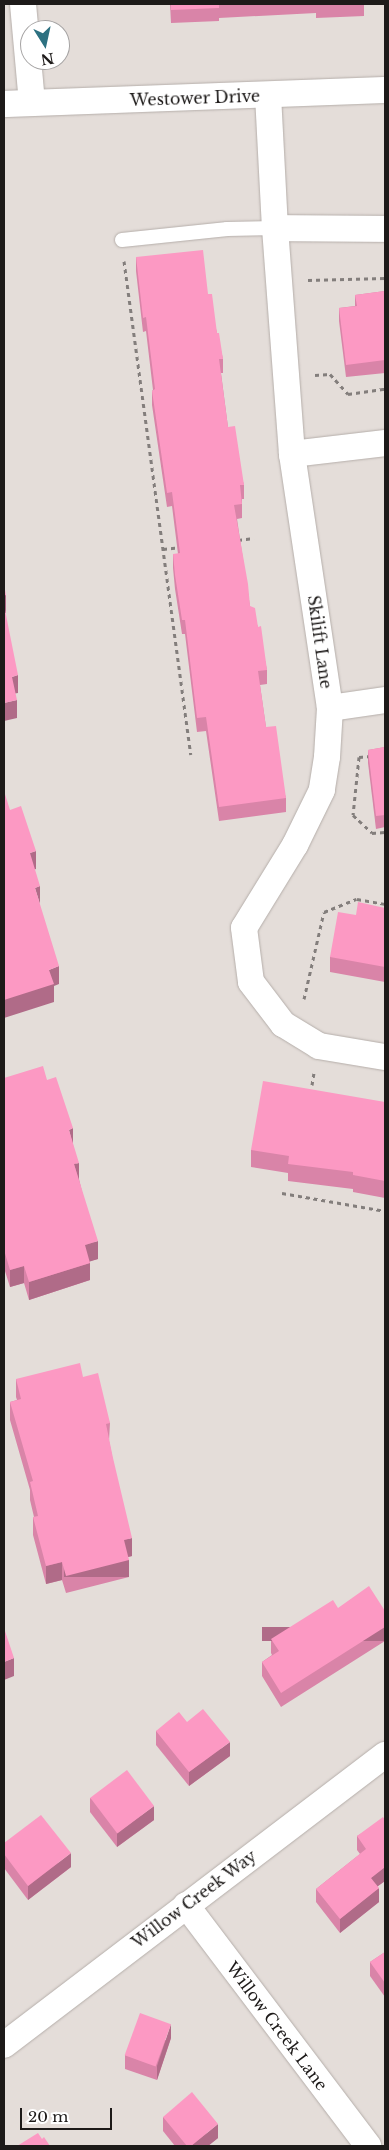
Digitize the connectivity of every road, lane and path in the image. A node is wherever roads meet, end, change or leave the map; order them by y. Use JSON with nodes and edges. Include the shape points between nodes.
{"nodes":[{"id":1,"x":23,"y":4,"type":"edge"},
{"id":2,"x":385,"y":90,"type":"edge"},
{"id":3,"x":268,"y":95,"type":"junction"},
{"id":4,"x":32,"y":103,"type":"junction"},
{"id":5,"x":4,"y":104,"type":"edge"},
{"id":6,"x":275,"y":228,"type":"junction"},
{"id":7,"x":385,"y":228,"type":"edge"},
{"id":8,"x":122,"y":240,"type":"dead end"},
{"id":9,"x":124,"y":255,"type":"dead end"},
{"id":10,"x":385,"y":278,"type":"edge"},
{"id":11,"x":280,"y":281,"type":"junction"},
{"id":12,"x":330,"y":374,"type":"dead end"},
{"id":13,"x":385,"y":389,"type":"edge"},
{"id":14,"x":385,"y":443,"type":"edge"},
{"id":15,"x":292,"y":454,"type":"junction"},
{"id":16,"x":254,"y":538,"type":"dead end"},
{"id":17,"x":236,"y":540,"type":"edge"},
{"id":18,"x":191,"y":546,"type":"edge"},
{"id":19,"x":164,"y":550,"type":"junction"},
{"id":20,"x":385,"y":700,"type":"edge"},
{"id":21,"x":330,"y":708,"type":"junction"},
{"id":22,"x":191,"y":754,"type":"dead end"},
{"id":23,"x":376,"y":755,"type":"edge"},
{"id":24,"x":385,"y":832,"type":"edge"},
{"id":25,"x":385,"y":904,"type":"edge"},
{"id":26,"x":304,"y":999,"type":"dead end"},
{"id":27,"x":385,"y":1057,"type":"edge"},
{"id":28,"x":282,"y":1193,"type":"dead end"},
{"id":29,"x":385,"y":1211,"type":"edge"},
{"id":30,"x":385,"y":1755,"type":"edge"},
{"id":31,"x":186,"y":1905,"type":"junction"},
{"id":32,"x":4,"y":2045,"type":"edge"},
{"id":33,"x":368,"y":2146,"type":"edge"}],
"edges":[{"from":1,"to":4,"type":"street"},
{"from":2,"to":3,"type":"street","name":"Westower Drive"},
{"from":3,"to":4,"type":"street","name":"Westower Drive"},
{"from":3,"to":6,"type":"street","name":"Skilift Lane"},
{"from":4,"to":5,"type":"street","name":"Westower Drive"},
{"from":6,"to":7,"type":"street"},
{"from":6,"to":8,"type":"lane","via":[[227,229]]},
{"from":6,"to":11,"type":"street","name":"Skilift Lane"},
{"from":9,"to":19,"type":"path"},
{"from":10,"to":11,"type":"path"},
{"from":11,"to":15,"type":"street","name":"Skilift Lane"},
{"from":12,"to":13,"type":"path","via":[[348,394]]},
{"from":14,"to":15,"type":"street"},
{"from":15,"to":21,"type":"street","name":"Skilift Lane"},
{"from":16,"to":17,"type":"path"},
{"from":18,"to":19,"type":"path"},
{"from":19,"to":22,"type":"path"},
{"from":20,"to":21,"type":"street"},
{"from":21,"to":27,"type":"street","name":"Skilift Lane","via":[[322,790],[295,845],[244,928],[250,982],[283,1024],[319,1046]]},
{"from":23,"to":24,"type":"path","via":[[359,758],[353,815],[372,833]]},
{"from":25,"to":26,"type":"path","via":[[357,899],[324,912]]},
{"from":28,"to":29,"type":"path"},
{"from":30,"to":31,"type":"street","name":"Willow Creek Way"},
{"from":31,"to":32,"type":"street","name":"Willow Creek Way"},
{"from":31,"to":33,"type":"street","name":"Willow Creek Lane"}]}
